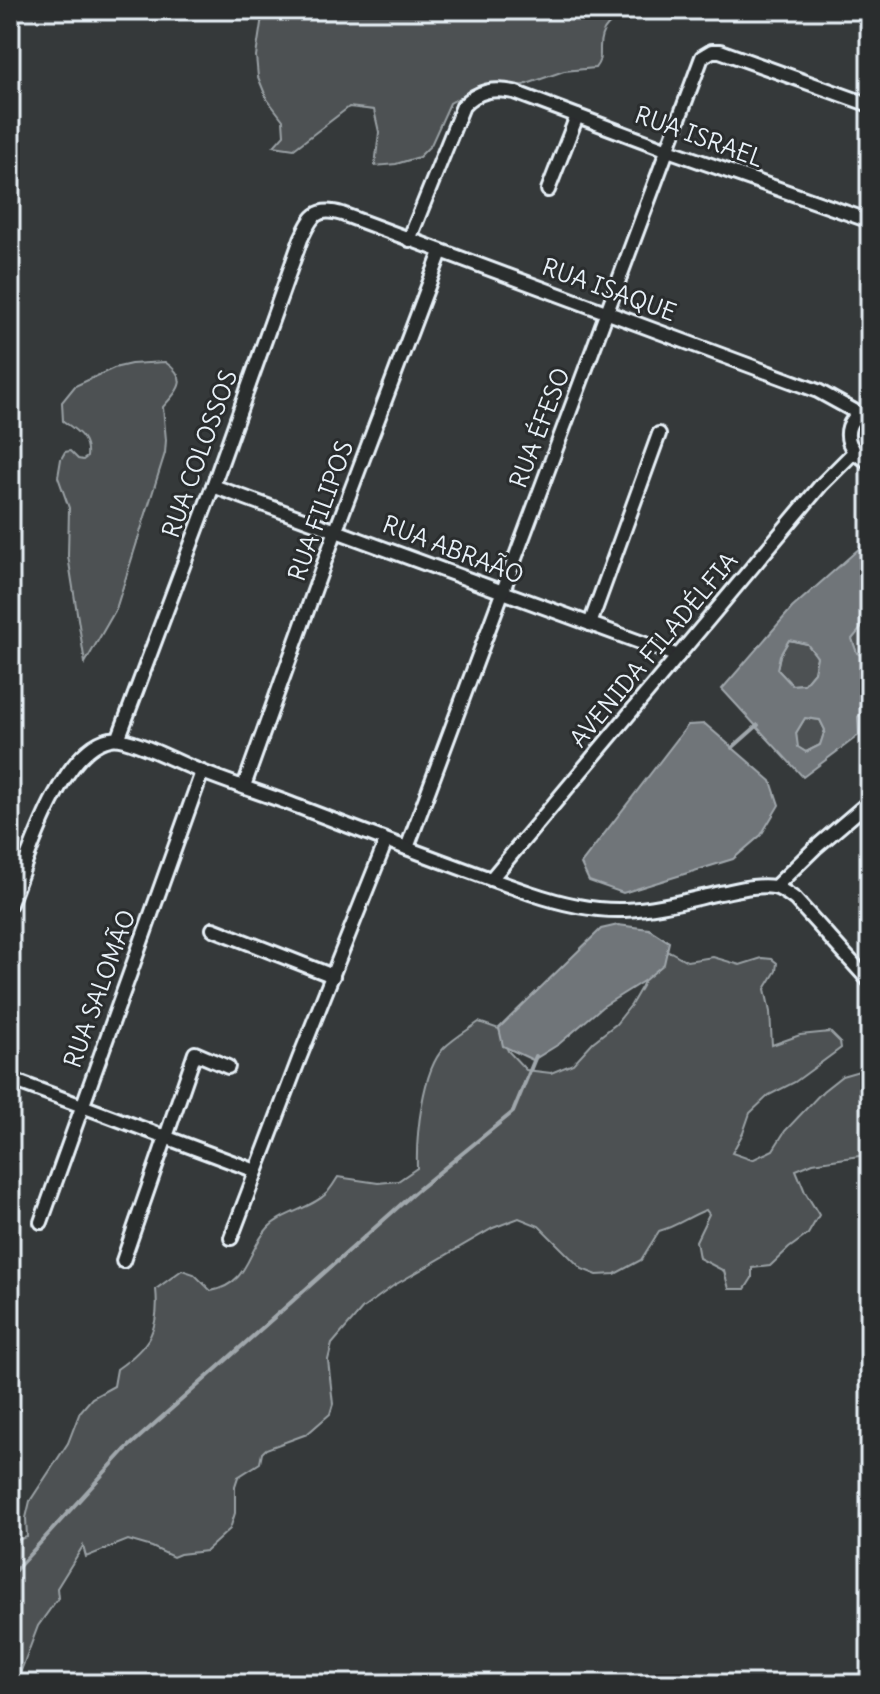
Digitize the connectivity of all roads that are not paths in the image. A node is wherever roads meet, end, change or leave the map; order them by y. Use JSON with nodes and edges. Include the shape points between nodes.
{"nodes":[{"id":1,"x":870,"y":105,"type":"edge"},
{"id":2,"x":577,"y":116,"type":"junction"},
{"id":3,"x":668,"y":150,"type":"junction"},
{"id":4,"x":548,"y":190,"type":"dead end"},
{"id":5,"x":342,"y":214,"type":"joint"},
{"id":6,"x":870,"y":221,"type":"edge"},
{"id":7,"x":409,"y":240,"type":"junction"},
{"id":8,"x":441,"y":252,"type":"junction"},
{"id":9,"x":607,"y":313,"type":"junction"},
{"id":10,"x":864,"y":410,"type":"edge"},
{"id":11,"x":659,"y":434,"type":"dead end"},
{"id":12,"x":854,"y":452,"type":"junction"},
{"id":13,"x":870,"y":462,"type":"edge"},
{"id":14,"x":213,"y":486,"type":"junction"},
{"id":15,"x":336,"y":530,"type":"junction"},
{"id":16,"x":502,"y":593,"type":"junction"},
{"id":17,"x":590,"y":624,"type":"junction"},
{"id":18,"x":678,"y":656,"type":"junction"},
{"id":19,"x":119,"y":737,"type":"junction"},
{"id":20,"x":202,"y":772,"type":"junction"},
{"id":21,"x":244,"y":786,"type":"junction"},
{"id":22,"x":870,"y":801,"type":"edge"},
{"id":23,"x":386,"y":841,"type":"junction"},
{"id":24,"x":407,"y":848,"type":"junction"},
{"id":25,"x":491,"y":879,"type":"junction"},
{"id":26,"x":775,"y":887,"type":"junction"},
{"id":27,"x":10,"y":904,"type":"edge"},
{"id":28,"x":213,"y":929,"type":"dead end"},
{"id":29,"x":333,"y":976,"type":"junction"},
{"id":30,"x":870,"y":982,"type":"edge"},
{"id":31,"x":228,"y":1067,"type":"dead end"},
{"id":32,"x":10,"y":1079,"type":"edge"},
{"id":33,"x":82,"y":1106,"type":"junction"},
{"id":34,"x":165,"y":1137,"type":"junction"},
{"id":35,"x":256,"y":1171,"type":"junction"},
{"id":36,"x":41,"y":1222,"type":"dead end"},
{"id":37,"x":231,"y":1238,"type":"dead end"},
{"id":38,"x":123,"y":1261,"type":"dead end"}],
"edges":[{"from":1,"to":3,"type":"street","name":"RUA ÉFESO","via":[[712,51],[702,57]]},
{"from":2,"to":3,"type":"street","name":"RUA ISRAEL"},
{"from":2,"to":4,"type":"street"},
{"from":2,"to":7,"type":"street","name":"RUA ISRAEL","via":[[499,89],[471,98],[463,106]]},
{"from":3,"to":6,"type":"street","name":"RUA ISRAEL"},
{"from":3,"to":9,"type":"street","name":"RUA ÉFESO"},
{"from":5,"to":7,"type":"street","name":"RUA ISAQUE"},
{"from":5,"to":14,"type":"street","name":"RUA COLOSSOS","via":[[318,213],[305,232]]},
{"from":7,"to":8,"type":"street","name":"RUA ISAQUE"},
{"from":8,"to":9,"type":"street","name":"RUA ISAQUE"},
{"from":8,"to":15,"type":"street","name":"RUA FILIPOS"},
{"from":9,"to":10,"type":"street","name":"RUA ISAQUE"},
{"from":9,"to":16,"type":"street","name":"RUA ÉFESO"},
{"from":10,"to":12,"type":"street","via":[[848,431]]},
{"from":11,"to":17,"type":"street"},
{"from":12,"to":13,"type":"street"},
{"from":12,"to":18,"type":"street","name":"AVENIDA FILADÉLFIA"},
{"from":14,"to":15,"type":"street","name":"RUA ABRAÃO"},
{"from":14,"to":19,"type":"street","name":"RUA COLOSSOS"},
{"from":15,"to":16,"type":"street","name":"RUA ABRAÃO"},
{"from":15,"to":21,"type":"street","name":"RUA FILIPOS"},
{"from":16,"to":17,"type":"street","name":"RUA ABRAÃO"},
{"from":16,"to":24,"type":"street","name":"RUA ÉFESO"},
{"from":17,"to":18,"type":"street","name":"RUA ABRAÃO"},
{"from":18,"to":25,"type":"street","name":"AVENIDA FILADÉLFIA"},
{"from":19,"to":20,"type":"street"},
{"from":19,"to":27,"type":"street","via":[[98,742],[78,760],[50,803]]},
{"from":20,"to":21,"type":"street"},
{"from":20,"to":33,"type":"street","name":"RUA SALOMÃO"},
{"from":21,"to":23,"type":"street"},
{"from":22,"to":26,"type":"street"},
{"from":23,"to":24,"type":"street"},
{"from":23,"to":29,"type":"street"},
{"from":24,"to":25,"type":"street"},
{"from":25,"to":26,"type":"street","via":[[608,910]]},
{"from":26,"to":30,"type":"street","via":[[795,899]]},
{"from":28,"to":29,"type":"street"},
{"from":29,"to":35,"type":"street"},
{"from":31,"to":34,"type":"street","via":[[195,1053]]},
{"from":32,"to":33,"type":"street"},
{"from":33,"to":34,"type":"street"},
{"from":33,"to":36,"type":"street","name":"RUA SALOMÃO"},
{"from":34,"to":35,"type":"street"},
{"from":34,"to":38,"type":"street"},
{"from":35,"to":37,"type":"street"}]}
